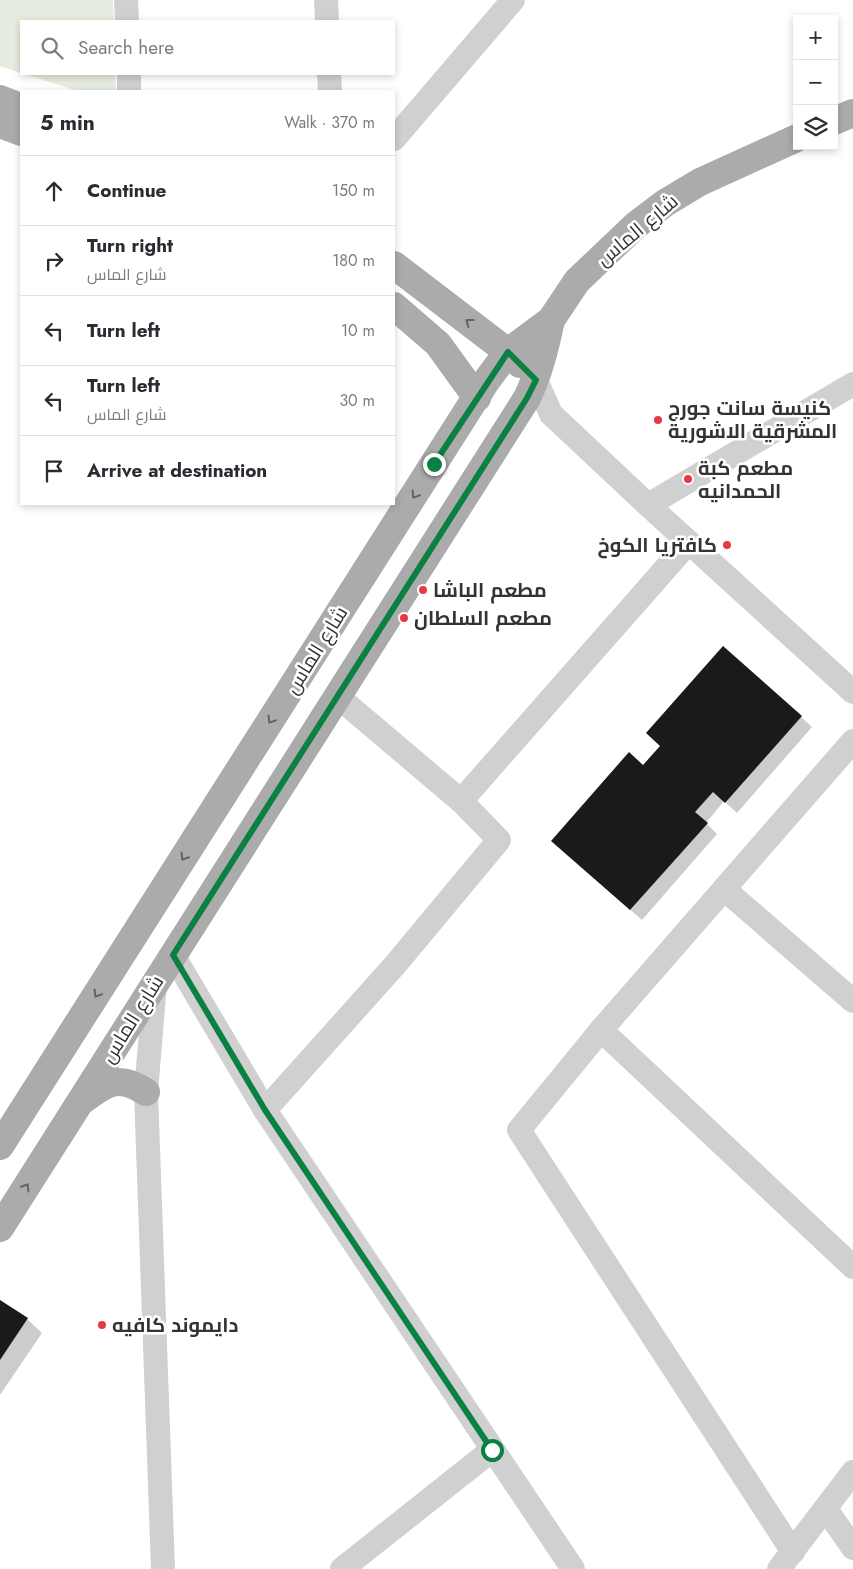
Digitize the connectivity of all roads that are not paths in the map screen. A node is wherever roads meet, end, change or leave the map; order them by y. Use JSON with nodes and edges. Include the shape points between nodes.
{"nodes":[{"id":1,"x":126,"y":0,"type":"edge"},
{"id":2,"x":326,"y":0,"type":"edge"},
{"id":3,"x":514,"y":0,"type":"edge"},
{"id":4,"x":127,"y":20,"type":"edge"},
{"id":5,"x":327,"y":20,"type":"edge"},
{"id":6,"x":129,"y":75,"type":"edge"},
{"id":7,"x":329,"y":75,"type":"edge"},
{"id":8,"x":129,"y":90,"type":"edge"},
{"id":9,"x":330,"y":90,"type":"edge"},
{"id":10,"x":0,"y":99,"type":"edge"},
{"id":11,"x":20,"y":107,"type":"edge"},
{"id":12,"x":853,"y":113,"type":"edge"},
{"id":13,"x":838,"y":119,"type":"edge"},
{"id":14,"x":0,"y":124,"type":"edge"},
{"id":15,"x":20,"y":132,"type":"edge"},
{"id":16,"x":395,"y":138,"type":"edge"},
{"id":17,"x":793,"y":140,"type":"edge"},
{"id":18,"x":395,"y":266,"type":"edge"},
{"id":19,"x":395,"y":307,"type":"edge"},
{"id":20,"x":551,"y":320,"type":"junction"},
{"id":21,"x":508,"y":352,"type":"junction"},
{"id":22,"x":536,"y":380,"type":"junction"},
{"id":23,"x":853,"y":384,"type":"edge"},
{"id":24,"x":477,"y":398,"type":"junction"},
{"id":25,"x":648,"y":505,"type":"junction"},
{"id":26,"x":690,"y":542,"type":"junction"},
{"id":27,"x":853,"y":692,"type":"edge"},
{"id":28,"x":337,"y":696,"type":"junction"},
{"id":29,"x":853,"y":741,"type":"edge"},
{"id":30,"x":461,"y":801,"type":"junction"},
{"id":31,"x":724,"y":889,"type":"junction"},
{"id":32,"x":173,"y":955,"type":"junction"},
{"id":33,"x":155,"y":984,"type":"junction"},
{"id":34,"x":853,"y":1001,"type":"edge"},
{"id":35,"x":601,"y":1030,"type":"junction"},
{"id":36,"x":146,"y":1092,"type":"junction"},
{"id":37,"x":80,"y":1102,"type":"junction"},
{"id":38,"x":265,"y":1110,"type":"junction"},
{"id":39,"x":0,"y":1146,"type":"edge"},
{"id":40,"x":0,"y":1228,"type":"edge"},
{"id":41,"x":853,"y":1267,"type":"edge"},
{"id":42,"x":492,"y":1450,"type":"junction"},
{"id":43,"x":853,"y":1472,"type":"edge"},
{"id":44,"x":826,"y":1509,"type":"junction"},
{"id":45,"x":853,"y":1548,"type":"edge"},
{"id":46,"x":786,"y":1560,"type":"edge"},
{"id":47,"x":163,"y":1569,"type":"edge"},
{"id":48,"x":342,"y":1569,"type":"edge"},
{"id":49,"x":573,"y":1569,"type":"edge"}],
"edges":[{"from":1,"to":4,"type":"street"},
{"from":2,"to":5,"type":"street"},
{"from":3,"to":16,"type":"street"},
{"from":6,"to":8,"type":"street"},
{"from":7,"to":9,"type":"street"},
{"from":10,"to":11,"type":"main road"},
{"from":12,"to":13,"type":"main road"},
{"from":14,"to":15,"type":"main road"},
{"from":17,"to":20,"type":"main road","name":"شارع الماس","via":[[707,178],[665,203],[636,225],[577,281]]},
{"from":21,"to":18,"type":"main road","one_way":true},
{"from":19,"to":24,"type":"main road","via":[[438,344]]},
{"from":20,"to":21,"type":"main road","name":"شارع الماس"},
{"from":20,"to":22,"type":"main road","name":"شارع الماس"},
{"from":21,"to":22,"type":"main road"},
{"from":21,"to":24,"type":"main road","name":"شارع الماس"},
{"from":22,"to":25,"type":"street","via":[[551,414]]},
{"from":22,"to":28,"type":"main road","name":"شارع الماس"},
{"from":23,"to":25,"type":"street"},
{"from":24,"to":39,"type":"main road","name":"شارع الماس","one_way":true},
{"from":25,"to":26,"type":"street"},
{"from":26,"to":27,"type":"street"},
{"from":26,"to":30,"type":"street"},
{"from":28,"to":30,"type":"street"},
{"from":28,"to":32,"type":"main road","name":"شارع الماس"},
{"from":29,"to":31,"type":"street"},
{"from":30,"to":38,"type":"street","via":[[499,840],[395,965]]},
{"from":31,"to":34,"type":"street"},
{"from":31,"to":35,"type":"street"},
{"from":32,"to":33,"type":"main road","name":"شارع الماس"},
{"from":32,"to":38,"type":"street"},
{"from":33,"to":36,"type":"street"},
{"from":33,"to":37,"type":"main road","name":"شارع الماس"},
{"from":35,"to":41,"type":"street"},
{"from":35,"to":46,"type":"street","via":[[519,1130]]},
{"from":36,"to":37,"type":"main road","via":[[134,1084],[115,1082],[101,1086]]},
{"from":36,"to":47,"type":"street"},
{"from":40,"to":37,"type":"main road","name":"شارع الماس","one_way":true},
{"from":38,"to":42,"type":"street"},
{"from":42,"to":48,"type":"street"},
{"from":42,"to":49,"type":"street"},
{"from":43,"to":44,"type":"street"},
{"from":44,"to":45,"type":"street"},
{"from":44,"to":46,"type":"street"}]}
